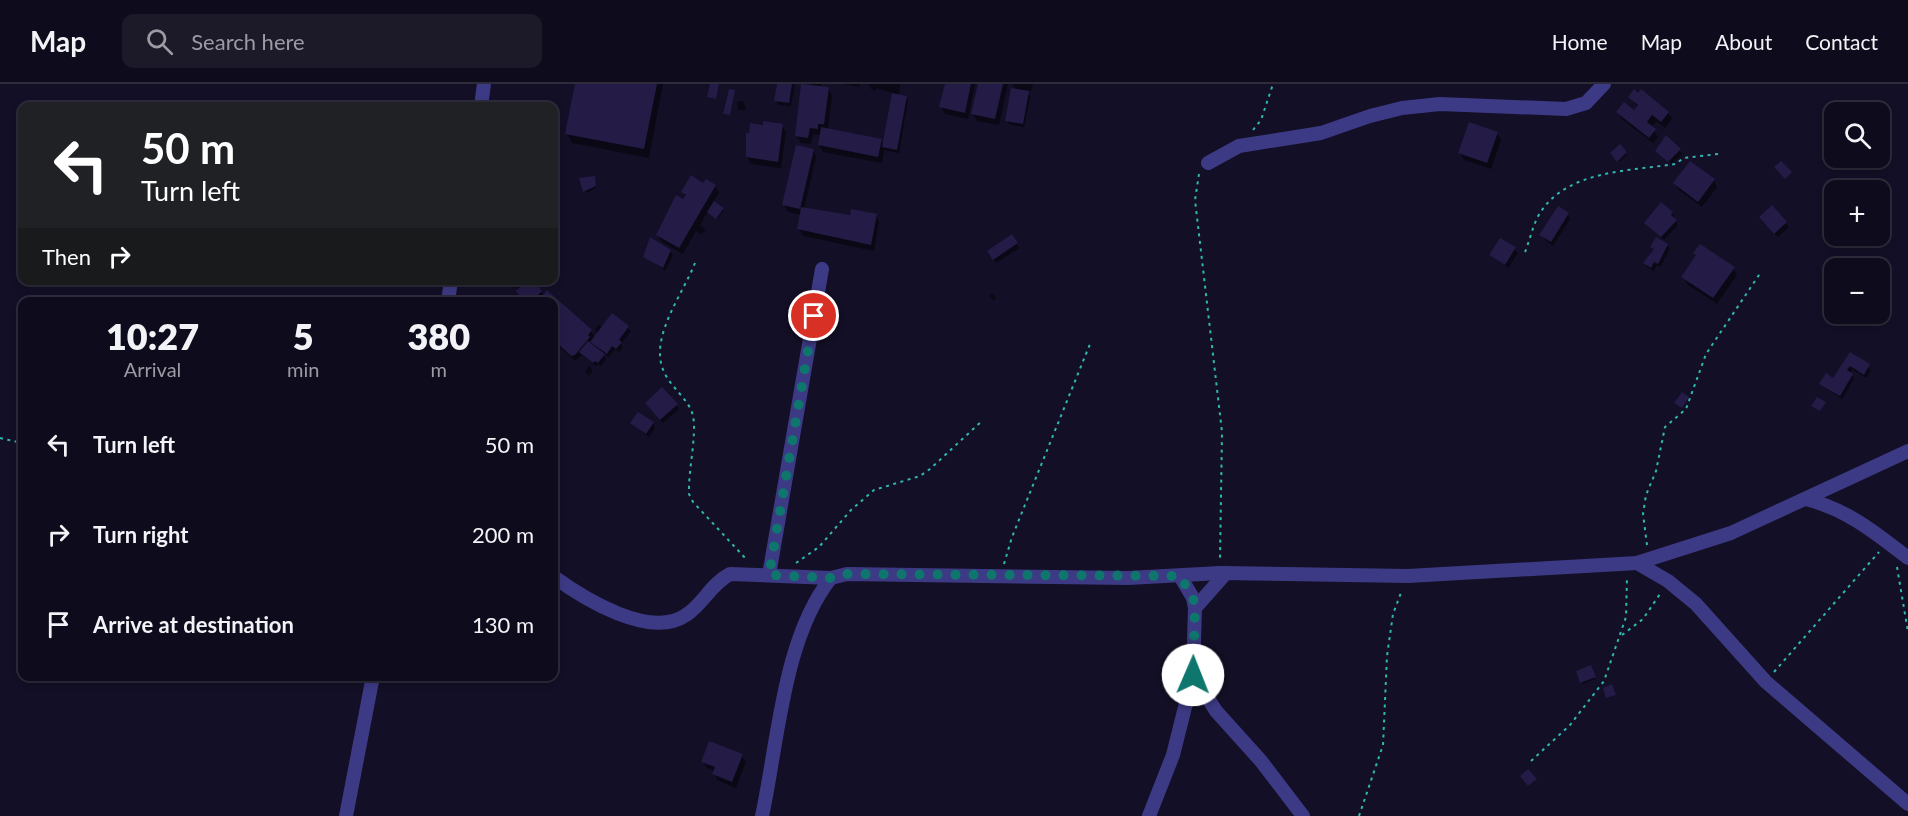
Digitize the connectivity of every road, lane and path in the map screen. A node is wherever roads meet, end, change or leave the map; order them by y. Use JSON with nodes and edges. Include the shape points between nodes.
{"nodes":[{"id":1,"x":484,"y":84,"type":"edge"},
{"id":2,"x":1273,"y":84,"type":"edge"},
{"id":3,"x":1604,"y":84,"type":"edge"},
{"id":4,"x":482,"y":102,"type":"edge"},
{"id":5,"x":1239,"y":146,"type":"junction"},
{"id":6,"x":1718,"y":154,"type":"dead end"},
{"id":7,"x":1208,"y":163,"type":"joint"},
{"id":8,"x":1525,"y":252,"type":"dead end"},
{"id":9,"x":695,"y":263,"type":"dead end"},
{"id":10,"x":822,"y":269,"type":"dead end"},
{"id":11,"x":1761,"y":272,"type":"dead end"},
{"id":12,"x":1090,"y":344,"type":"dead end"},
{"id":13,"x":983,"y":420,"type":"dead end"},
{"id":14,"x":0,"y":438,"type":"edge"},
{"id":15,"x":18,"y":442,"type":"edge"},
{"id":16,"x":1908,"y":450,"type":"edge"},
{"id":17,"x":1805,"y":499,"type":"junction"},
{"id":18,"x":1891,"y":545,"type":"junction"},
{"id":19,"x":1908,"y":558,"type":"edge"},
{"id":20,"x":1651,"y":559,"type":"junction"},
{"id":21,"x":1633,"y":563,"type":"junction"},
{"id":22,"x":1223,"y":573,"type":"junction"},
{"id":23,"x":770,"y":575,"type":"junction"},
{"id":24,"x":1001,"y":575,"type":"junction"},
{"id":25,"x":1180,"y":576,"type":"junction"},
{"id":26,"x":1408,"y":576,"type":"junction"},
{"id":27,"x":831,"y":578,"type":"junction"},
{"id":28,"x":558,"y":580,"type":"edge"},
{"id":29,"x":1668,"y":581,"type":"junction"},
{"id":30,"x":1195,"y":608,"type":"junction"},
{"id":31,"x":1908,"y":632,"type":"edge"},
{"id":32,"x":1622,"y":635,"type":"junction"},
{"id":33,"x":1193,"y":675,"type":"junction"},
{"id":34,"x":372,"y":681,"type":"edge"},
{"id":35,"x":1766,"y":682,"type":"junction"},
{"id":36,"x":1531,"y":761,"type":"dead end"},
{"id":37,"x":1908,"y":804,"type":"edge"},
{"id":38,"x":346,"y":816,"type":"edge"},
{"id":39,"x":762,"y":816,"type":"edge"},
{"id":40,"x":1149,"y":816,"type":"edge"},
{"id":41,"x":1303,"y":816,"type":"edge"},
{"id":42,"x":1359,"y":816,"type":"edge"}],
"edges":[{"from":1,"to":4,"type":"street"},
{"from":2,"to":5,"type":"path","via":[[1261,120]]},
{"from":3,"to":5,"type":"street","via":[[1586,103],[1566,108],[1440,104],[1402,108],[1321,133]]},
{"from":5,"to":7,"type":"street"},
{"from":6,"to":8,"type":"path","via":[[1582,179],[1540,213]]},
{"from":7,"to":22,"type":"path","via":[[1197,176],[1195,200],[1222,432]]},
{"from":9,"to":23,"type":"path","via":[[663,332],[659,352],[665,376],[693,413],[689,494]]},
{"from":10,"to":23,"type":"street"},
{"from":11,"to":20,"type":"path","via":[[1706,354],[1686,409],[1665,427],[1643,514]]},
{"from":12,"to":24,"type":"path","via":[[1012,537]]},
{"from":13,"to":23,"type":"path","via":[[930,469],[920,476],[874,490],[819,547]]},
{"from":14,"to":15,"type":"path"},
{"from":16,"to":17,"type":"street"},
{"from":17,"to":18,"type":"street","via":[[1845,512]]},
{"from":17,"to":20,"type":"street","via":[[1731,533]]},
{"from":18,"to":19,"type":"street"},
{"from":18,"to":31,"type":"path"},
{"from":18,"to":35,"type":"path"},
{"from":20,"to":21,"type":"street"},
{"from":21,"to":26,"type":"street"},
{"from":21,"to":29,"type":"street"},
{"from":21,"to":32,"type":"path"},
{"from":22,"to":25,"type":"street"},
{"from":22,"to":26,"type":"street"},
{"from":22,"to":30,"type":"street"},
{"from":23,"to":27,"type":"street"},
{"from":23,"to":28,"type":"street","via":[[730,574],[713,586],[688,614],[675,621],[656,622],[628,618]]},
{"from":24,"to":25,"type":"street"},
{"from":24,"to":27,"type":"street","via":[[847,574]]},
{"from":25,"to":30,"type":"street"},
{"from":26,"to":42,"type":"path","via":[[1390,631],[1383,745]]},
{"from":27,"to":39,"type":"street","via":[[806,616],[777,727]]},
{"from":29,"to":32,"type":"path","via":[[1643,619]]},
{"from":29,"to":35,"type":"street","via":[[1696,604]]},
{"from":30,"to":33,"type":"street"},
{"from":32,"to":36,"type":"path","via":[[1604,681],[1570,725]]},
{"from":33,"to":40,"type":"street","via":[[1173,754]]},
{"from":33,"to":41,"type":"street","via":[[1216,711]]},
{"from":34,"to":38,"type":"street"},
{"from":35,"to":37,"type":"street"}]}
